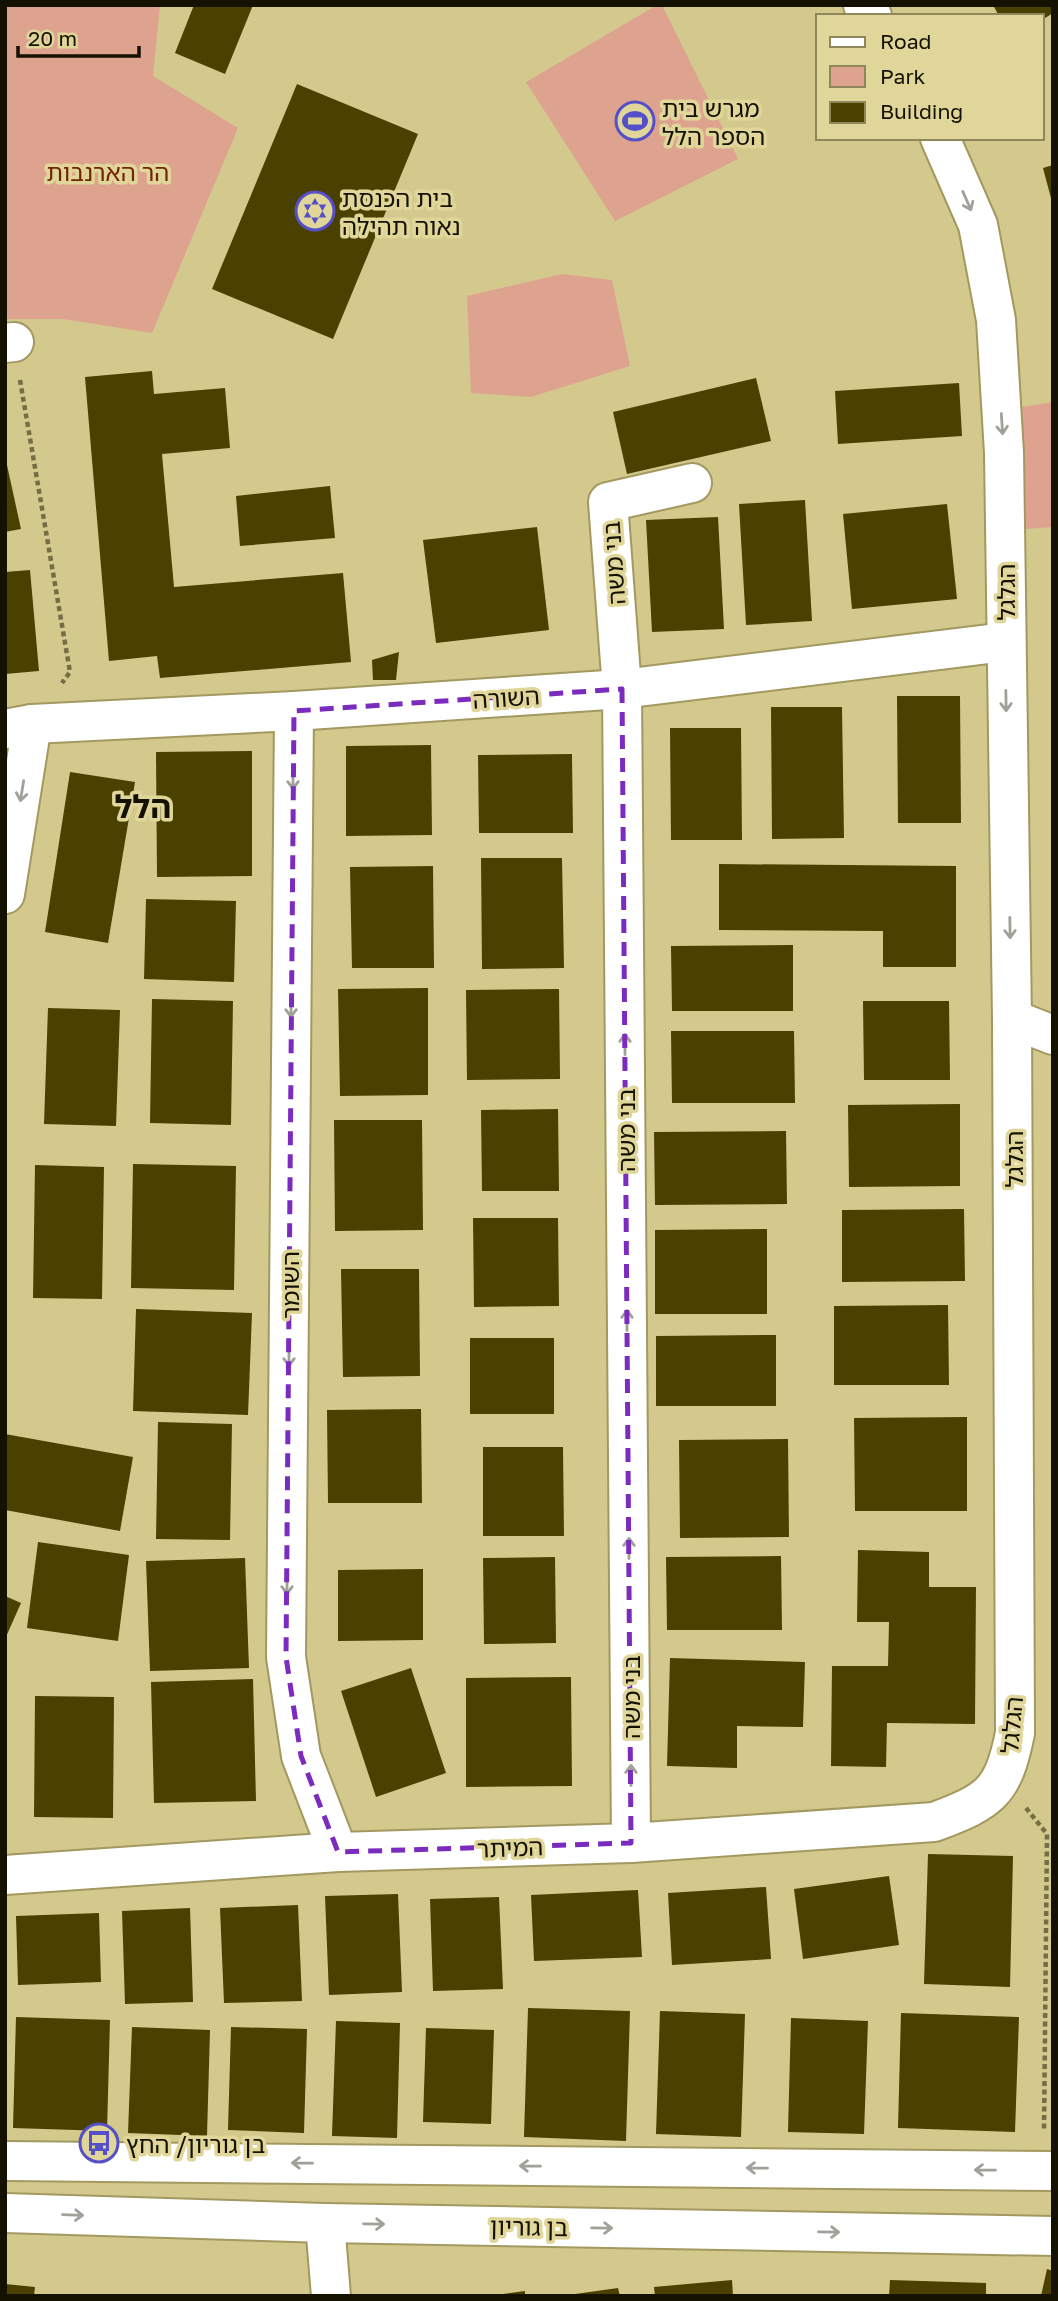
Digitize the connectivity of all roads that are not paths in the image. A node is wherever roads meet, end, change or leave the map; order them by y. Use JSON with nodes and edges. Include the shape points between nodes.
{"nodes":[{"id":1,"x":941,"y":140,"type":"edge"},
{"id":2,"x":692,"y":483,"type":"dead end"},
{"id":3,"x":1005,"y":642,"type":"junction"},
{"id":4,"x":622,"y":689,"type":"junction"},
{"id":5,"x":294,"y":711,"type":"junction"},
{"id":6,"x":19,"y":726,"type":"edge"},
{"id":7,"x":5,"y":894,"type":"edge"},
{"id":8,"x":1012,"y":1019,"type":"junction"},
{"id":9,"x":1053,"y":1035,"type":"edge"},
{"id":10,"x":1002,"y":1781,"type":"joint"},
{"id":11,"x":631,"y":1843,"type":"junction"},
{"id":12,"x":338,"y":1852,"type":"junction"},
{"id":13,"x":5,"y":1875,"type":"edge"},
{"id":14,"x":5,"y":2161,"type":"edge"},
{"id":15,"x":1048,"y":2171,"type":"edge"},
{"id":16,"x":5,"y":2213,"type":"edge"},
{"id":17,"x":325,"y":2223,"type":"junction"},
{"id":18,"x":1053,"y":2236,"type":"edge"},
{"id":19,"x":331,"y":2296,"type":"edge"}],
"edges":[{"from":1,"to":3,"type":"street","name":"הגלגל","one_way":true,"via":[[978,225],[996,320],[1004,453]]},
{"from":2,"to":4,"type":"street","name":"בני משה","via":[[608,502]]},
{"from":3,"to":4,"type":"street","name":"השורה"},
{"from":3,"to":8,"type":"street","name":"הגלגל","one_way":true},
{"from":4,"to":5,"type":"street","name":"השורה"},
{"from":11,"to":4,"type":"street","name":"בני משה","one_way":true},
{"from":5,"to":6,"type":"street","name":"השורה"},
{"from":5,"to":12,"type":"street","name":"השומר","one_way":true,"via":[[286,1657],[301,1756]]},
{"from":6,"to":7,"type":"street","one_way":true},
{"from":8,"to":9,"type":"street"},
{"from":8,"to":10,"type":"street","name":"הגלגל","via":[[1016,1733]]},
{"from":10,"to":11,"type":"street","name":"המיתר","via":[[975,1806],[934,1822]]},
{"from":11,"to":12,"type":"street","name":"המיתר"},
{"from":12,"to":13,"type":"street","name":"המיתר"},
{"from":15,"to":14,"type":"street","one_way":true},
{"from":16,"to":17,"type":"street","name":"בן גוריון","one_way":true},
{"from":17,"to":18,"type":"street","name":"בן גוריון","one_way":true},
{"from":17,"to":19,"type":"street"}]}
